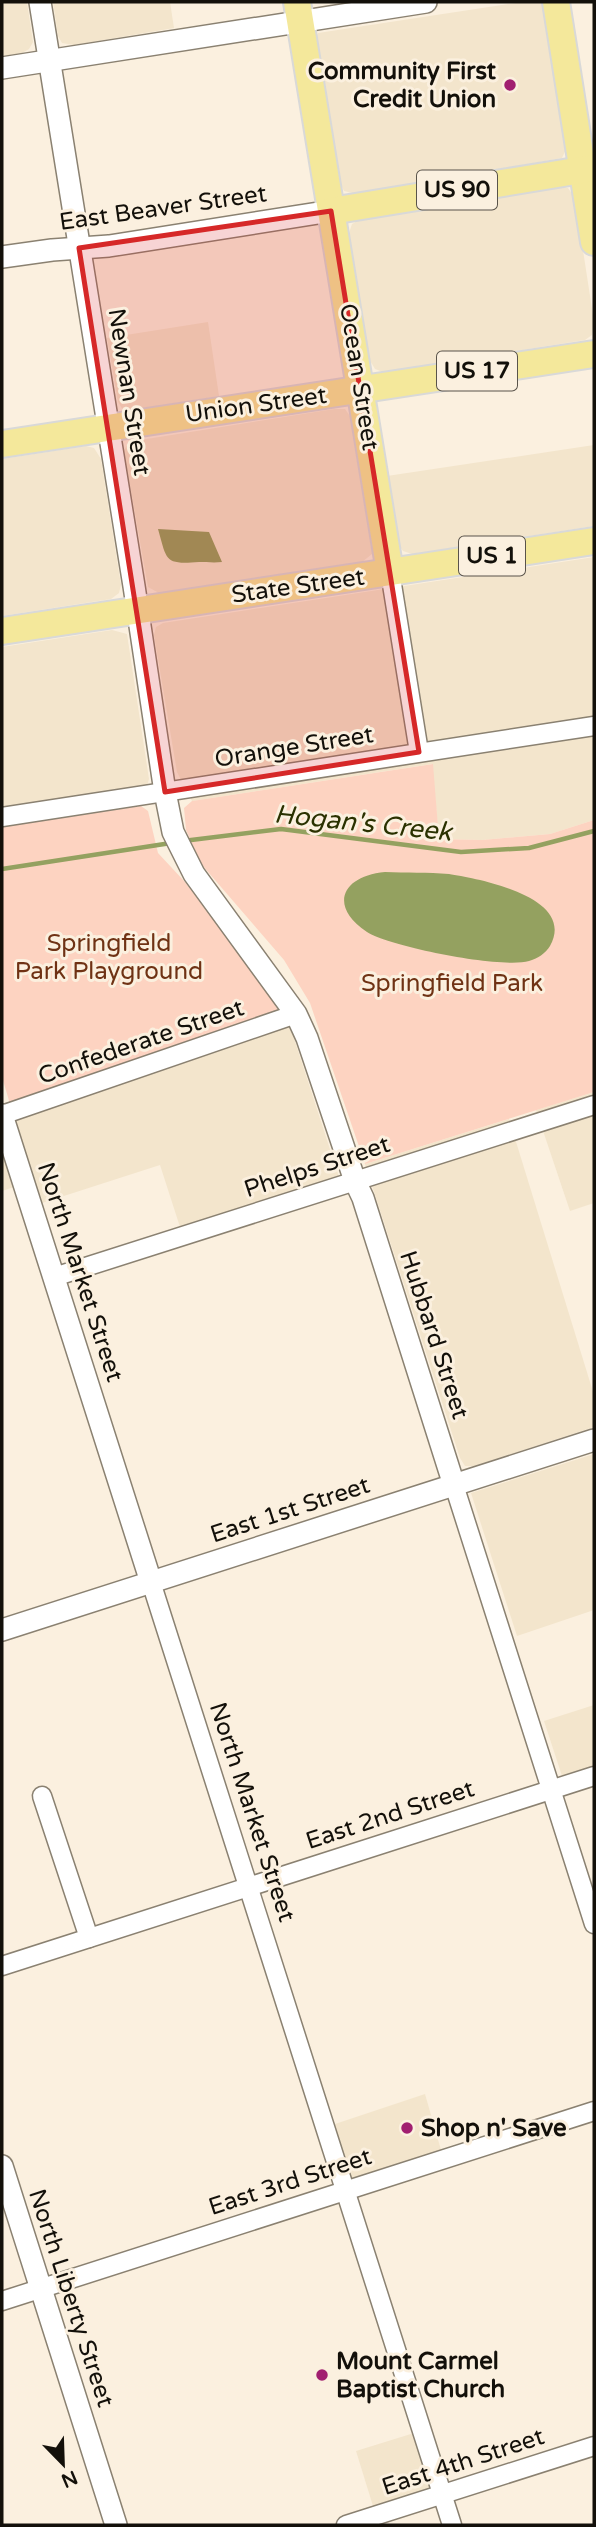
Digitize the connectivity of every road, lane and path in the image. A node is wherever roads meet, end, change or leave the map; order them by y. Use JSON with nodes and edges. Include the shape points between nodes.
{"nodes":[{"id":1,"x":40,"y":2,"type":"edge"},
{"id":2,"x":426,"y":2,"type":"edge"},
{"id":3,"x":556,"y":2,"type":"edge"},
{"id":4,"x":298,"y":12,"type":"edge"},
{"id":5,"x":49,"y":61,"type":"junction"},
{"id":6,"x":2,"y":68,"type":"edge"},
{"id":7,"x":589,"y":169,"type":"edge"},
{"id":8,"x":331,"y":211,"type":"junction"},
{"id":9,"x":594,"y":242,"type":"edge"},
{"id":10,"x":79,"y":248,"type":"junction"},
{"id":11,"x":2,"y":257,"type":"edge"},
{"id":12,"x":594,"y":354,"type":"edge"},
{"id":13,"x":360,"y":390,"type":"junction"},
{"id":14,"x":108,"y":428,"type":"junction"},
{"id":15,"x":2,"y":444,"type":"edge"},
{"id":16,"x":594,"y":541,"type":"edge"},
{"id":17,"x":390,"y":572,"type":"junction"},
{"id":18,"x":137,"y":610,"type":"junction"},
{"id":19,"x":2,"y":631,"type":"edge"},
{"id":20,"x":594,"y":726,"type":"edge"},
{"id":21,"x":419,"y":752,"type":"junction"},
{"id":22,"x":165,"y":792,"type":"junction"},
{"id":23,"x":2,"y":817,"type":"edge"},
{"id":24,"x":296,"y":1014,"type":"junction"},
{"id":25,"x":594,"y":1105,"type":"edge"},
{"id":26,"x":2,"y":1115,"type":"edge"},
{"id":27,"x":355,"y":1181,"type":"junction"},
{"id":28,"x":54,"y":1277,"type":"junction"},
{"id":29,"x":594,"y":1440,"type":"edge"},
{"id":30,"x":454,"y":1485,"type":"junction"},
{"id":31,"x":151,"y":1582,"type":"junction"},
{"id":32,"x":2,"y":1630,"type":"edge"},
{"id":33,"x":594,"y":1776,"type":"edge"},
{"id":34,"x":551,"y":1789,"type":"junction"},
{"id":35,"x":42,"y":1796,"type":"dead end"},
{"id":36,"x":248,"y":1886,"type":"junction"},
{"id":37,"x":594,"y":1924,"type":"edge"},
{"id":38,"x":89,"y":1938,"type":"junction"},
{"id":39,"x":2,"y":1966,"type":"edge"},
{"id":40,"x":594,"y":2111,"type":"edge"},
{"id":41,"x":2,"y":2166,"type":"edge"},
{"id":42,"x":345,"y":2190,"type":"junction"},
{"id":43,"x":40,"y":2289,"type":"junction"},
{"id":44,"x":2,"y":2301,"type":"edge"},
{"id":45,"x":594,"y":2446,"type":"edge"},
{"id":46,"x":442,"y":2495,"type":"junction"},
{"id":47,"x":116,"y":2525,"type":"edge"},
{"id":48,"x":346,"y":2525,"type":"edge"},
{"id":49,"x":452,"y":2525,"type":"edge"}],
"edges":[{"from":1,"to":5,"type":"street","name":"Newnan Street"},
{"from":2,"to":4,"type":"street"},
{"from":3,"to":7,"type":"main road"},
{"from":4,"to":5,"type":"street"},
{"from":4,"to":8,"type":"main road","name":"Ocean Street"},
{"from":5,"to":6,"type":"street"},
{"from":5,"to":10,"type":"street","name":"Newnan Street"},
{"from":7,"to":8,"type":"main road","number":"US 90"},
{"from":7,"to":9,"type":"main road"},
{"from":8,"to":10,"type":"street","name":"East Beaver Street"},
{"from":8,"to":13,"type":"main road","name":"Ocean Street"},
{"from":10,"to":11,"type":"street","name":"East Beaver Street"},
{"from":10,"to":14,"type":"street","name":"Newnan Street"},
{"from":12,"to":13,"type":"main road","name":"Union Street","number":"US 17"},
{"from":13,"to":14,"type":"main road","name":"Union Street"},
{"from":13,"to":17,"type":"main road","name":"Ocean Street"},
{"from":14,"to":15,"type":"main road","name":"Union Street"},
{"from":14,"to":18,"type":"street","name":"Newnan Street"},
{"from":16,"to":17,"type":"main road","name":"State Street","number":"US 1"},
{"from":17,"to":18,"type":"main road","name":"State Street"},
{"from":17,"to":21,"type":"street","name":"Ocean Street"},
{"from":18,"to":19,"type":"main road","name":"State Street"},
{"from":18,"to":22,"type":"street","name":"Newnan Street"},
{"from":20,"to":21,"type":"street","name":"Orange Street"},
{"from":21,"to":22,"type":"street","name":"Orange Street"},
{"from":22,"to":23,"type":"street","name":"Orange Street"},
{"from":22,"to":24,"type":"street","name":"Hubbard Street","via":[[182,854]]},
{"from":24,"to":26,"type":"street","name":"Confederate Street"},
{"from":24,"to":27,"type":"street","name":"Hubbard Street"},
{"from":25,"to":27,"type":"street","name":"Phelps Street"},
{"from":26,"to":28,"type":"street","name":"North Market Street"},
{"from":27,"to":28,"type":"street","name":"Phelps Street"},
{"from":27,"to":30,"type":"street","name":"Hubbard Street"},
{"from":28,"to":31,"type":"street","name":"North Market Street"},
{"from":29,"to":30,"type":"street","name":"East 1st Street"},
{"from":30,"to":31,"type":"street","name":"East 1st Street"},
{"from":30,"to":34,"type":"street","name":"Hubbard Street"},
{"from":31,"to":32,"type":"street","name":"East 1st Street"},
{"from":31,"to":36,"type":"street","name":"North Market Street"},
{"from":33,"to":34,"type":"street","name":"East 2nd Street"},
{"from":34,"to":36,"type":"street","name":"East 2nd Street"},
{"from":34,"to":37,"type":"street","name":"Hubbard Street"},
{"from":35,"to":38,"type":"street"},
{"from":36,"to":38,"type":"street","name":"East 2nd Street"},
{"from":36,"to":42,"type":"street","name":"North Market Street"},
{"from":38,"to":39,"type":"street","name":"East 2nd Street"},
{"from":40,"to":42,"type":"street","name":"East 3rd Street"},
{"from":41,"to":43,"type":"street","name":"North Liberty Street"},
{"from":42,"to":43,"type":"street","name":"East 3rd Street"},
{"from":42,"to":46,"type":"street","name":"North Market Street"},
{"from":43,"to":44,"type":"street","name":"East 3rd Street"},
{"from":43,"to":47,"type":"street","name":"North Liberty Street"},
{"from":45,"to":46,"type":"street","name":"East 4th Street"},
{"from":46,"to":48,"type":"street","name":"East 4th Street"},
{"from":46,"to":49,"type":"street","name":"North Market Street"}]}
